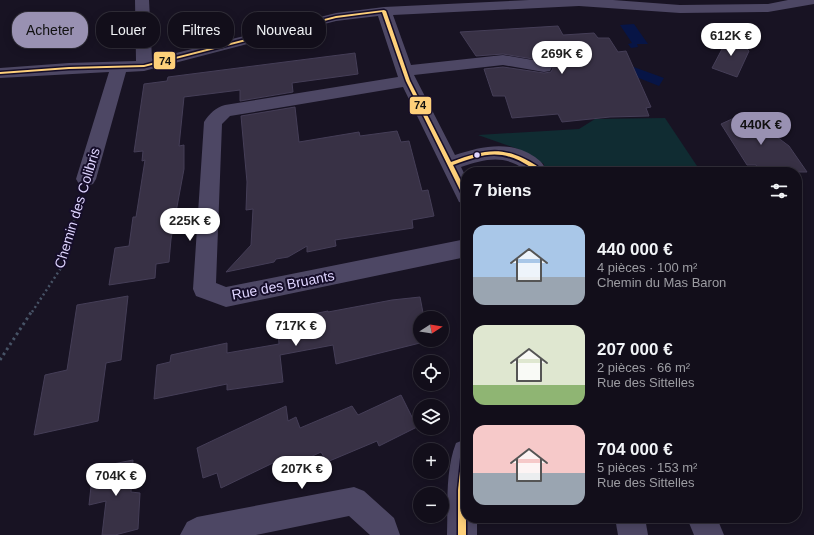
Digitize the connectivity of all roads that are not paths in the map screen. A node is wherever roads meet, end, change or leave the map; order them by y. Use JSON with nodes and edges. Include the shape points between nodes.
{"nodes":[{"id":1,"x":142,"y":0,"type":"edge"},
{"id":2,"x":811,"y":0,"type":"edge"},
{"id":3,"x":679,"y":4,"type":"edge"},
{"id":4,"x":384,"y":11,"type":"junction"},
{"id":5,"x":144,"y":66,"type":"junction"},
{"id":6,"x":119,"y":67,"type":"junction"},
{"id":7,"x":544,"y":67,"type":"dead end"},
{"id":8,"x":0,"y":73,"type":"edge"},
{"id":9,"x":407,"y":76,"type":"junction"},
{"id":10,"x":450,"y":164,"type":"junction"},
{"id":11,"x":536,"y":167,"type":"edge"},
{"id":12,"x":86,"y":180,"type":"road end"},
{"id":13,"x":461,"y":186,"type":"edge"},
{"id":14,"x":461,"y":249,"type":"edge"},
{"id":15,"x":463,"y":523,"type":"edge"},
{"id":16,"x":631,"y":523,"type":"edge"},
{"id":17,"x":704,"y":523,"type":"edge"},
{"id":18,"x":195,"y":535,"type":"edge"},
{"id":19,"x":385,"y":535,"type":"edge"},
{"id":20,"x":462,"y":535,"type":"edge"},
{"id":21,"x":633,"y":535,"type":"edge"},
{"id":22,"x":709,"y":535,"type":"edge"}],
"edges":[{"from":1,"to":5,"type":"street"},
{"from":2,"to":3,"type":"street","via":[[768,8]]},
{"from":3,"to":4,"type":"street","via":[[578,2]]},
{"from":4,"to":5,"type":"street","via":[[334,12]]},
{"from":4,"to":9,"type":"street"},
{"from":5,"to":6,"type":"street"},
{"from":6,"to":8,"type":"street"},
{"from":6,"to":12,"type":"street","name":"Chemin des Colibris"},
{"from":7,"to":9,"type":"street","via":[[503,60]]},
{"from":9,"to":10,"type":"street"},
{"from":9,"to":14,"type":"street","name":"Rue des Bruants","via":[[224,111],[213,122],[204,289],[226,297]]},
{"from":10,"to":11,"type":"street","via":[[484,153],[505,152],[525,158]]},
{"from":10,"to":13,"type":"street"},
{"from":15,"to":20,"type":"street"},
{"from":16,"to":21,"type":"street"},
{"from":17,"to":22,"type":"street"},
{"from":18,"to":19,"type":"street","via":[[197,532],[354,501],[384,528]]}]}
